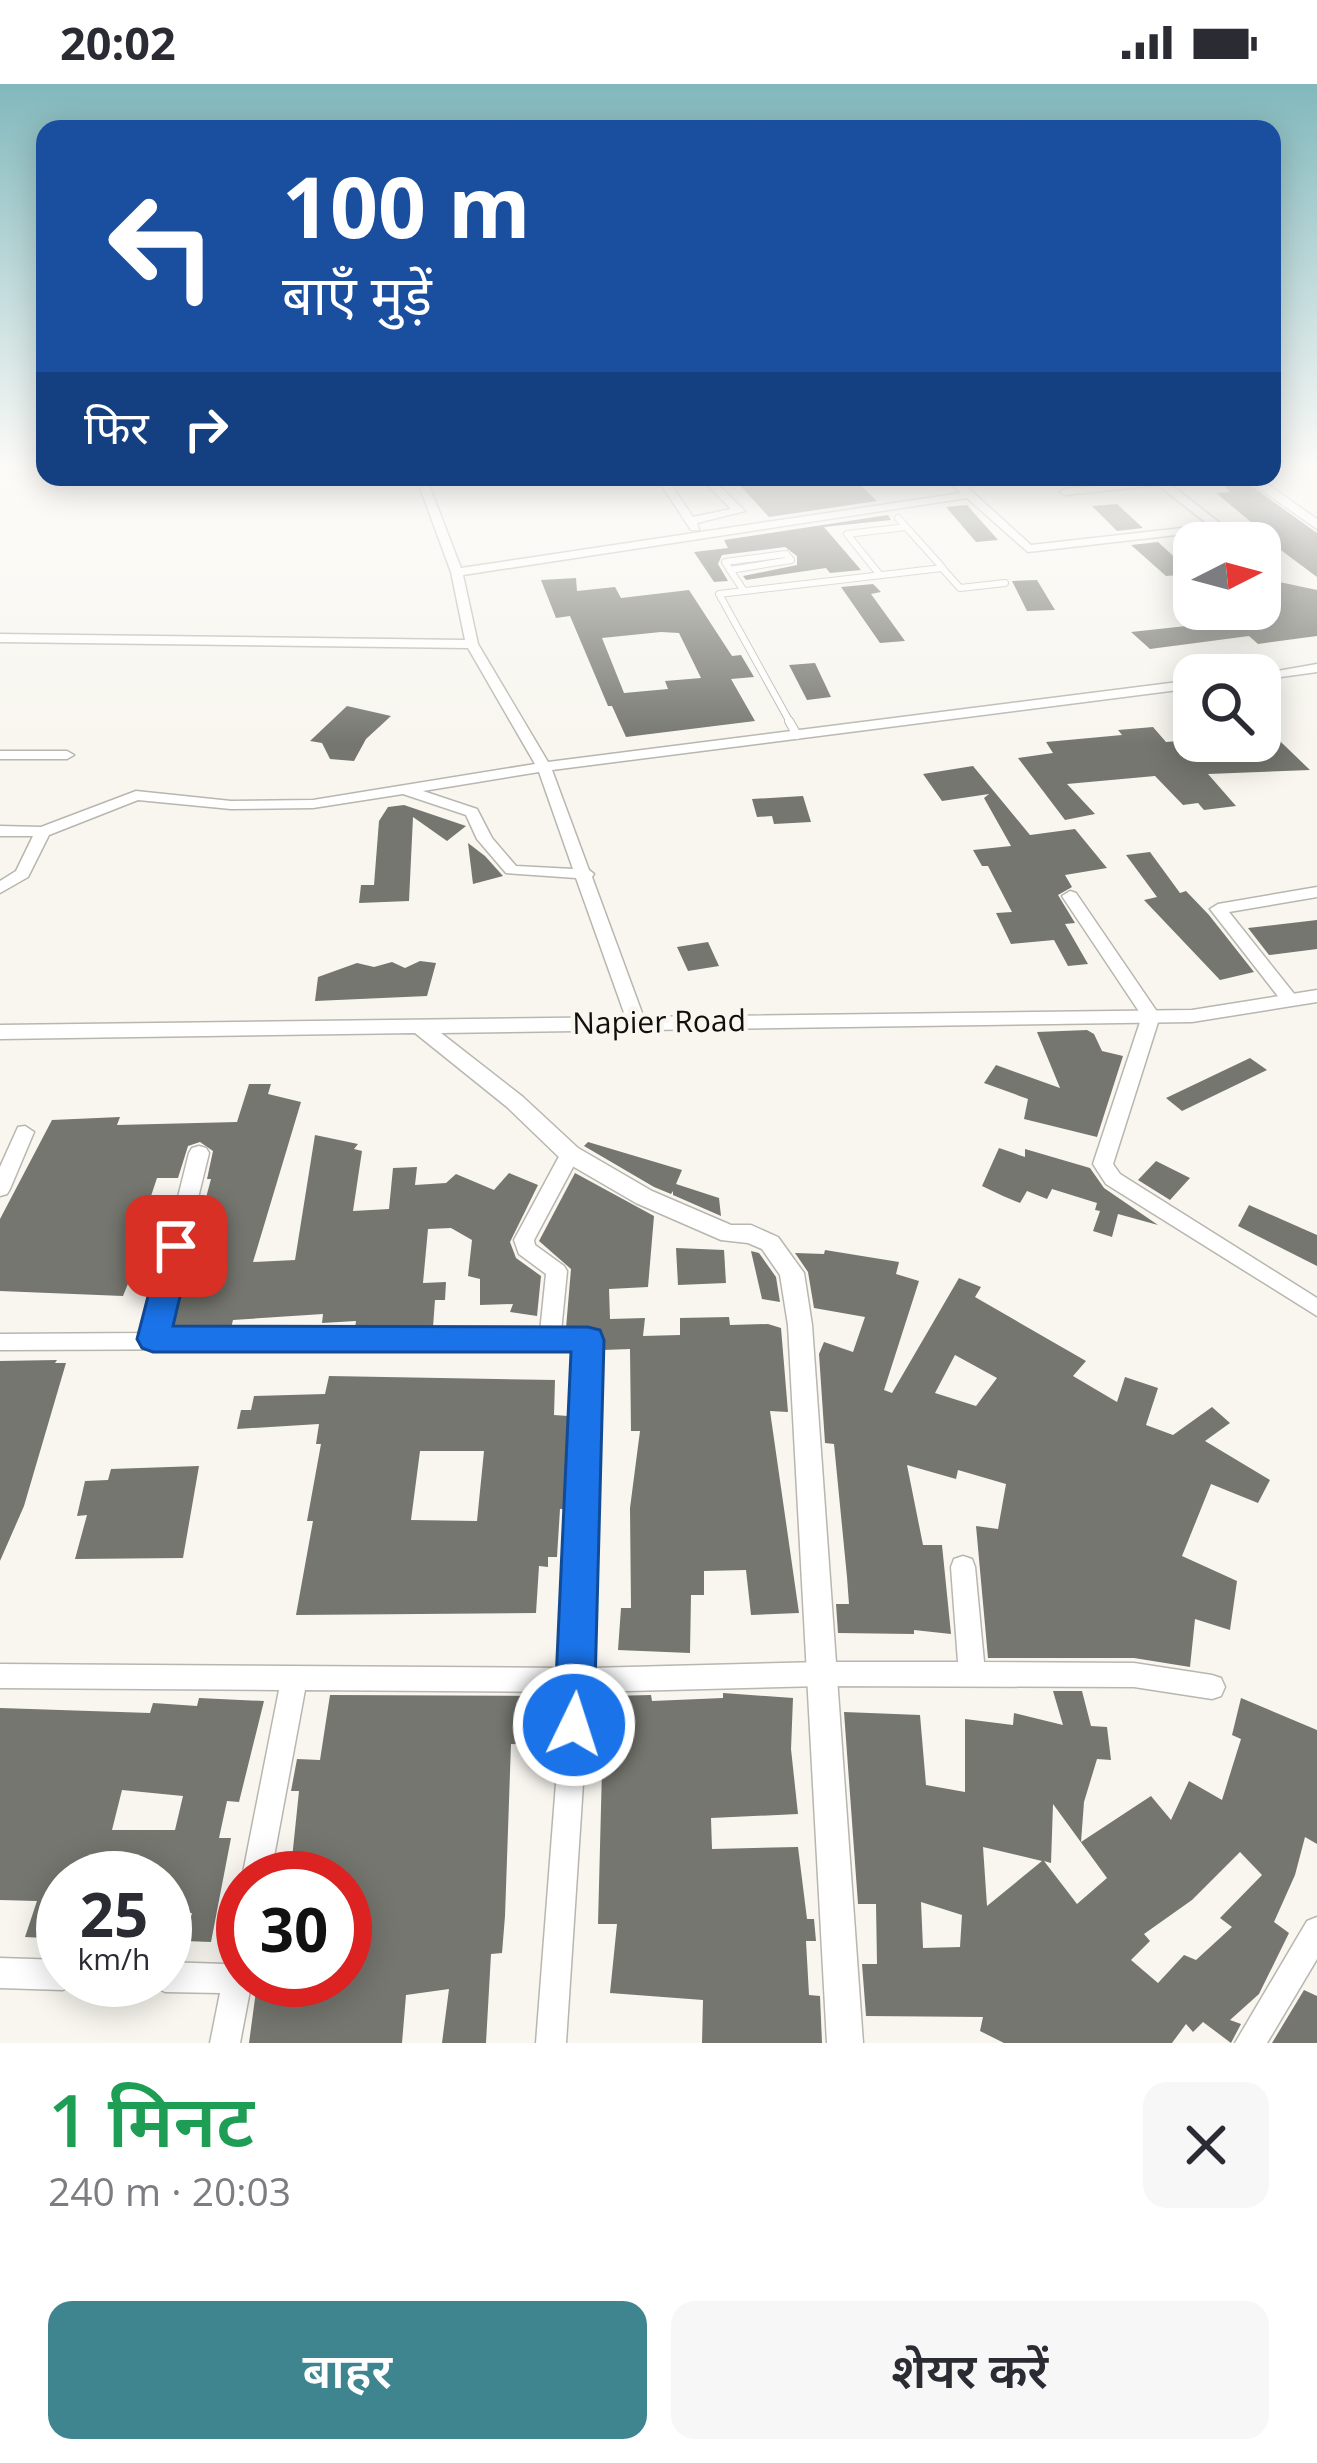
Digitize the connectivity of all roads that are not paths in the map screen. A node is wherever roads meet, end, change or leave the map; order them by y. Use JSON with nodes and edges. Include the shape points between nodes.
{"nodes":[{"id":1,"x":453,"y":561,"type":"edge"},
{"id":2,"x":531,"y":561,"type":"edge"},
{"id":3,"x":729,"y":561,"type":"edge"},
{"id":4,"x":782,"y":561,"type":"edge"},
{"id":5,"x":869,"y":561,"type":"edge"},
{"id":6,"x":936,"y":561,"type":"edge"},
{"id":7,"x":942,"y":568,"type":"junction"},
{"id":8,"x":730,"y":570,"type":"junction"},
{"id":9,"x":457,"y":572,"type":"junction"},
{"id":10,"x":880,"y":575,"type":"junction"},
{"id":11,"x":1005,"y":583,"type":"dead end"},
{"id":12,"x":744,"y":591,"type":"junction"},
{"id":13,"x":0,"y":638,"type":"edge"},
{"id":14,"x":472,"y":644,"type":"junction"},
{"id":15,"x":1317,"y":668,"type":"edge"},
{"id":16,"x":1281,"y":673,"type":"edge"},
{"id":17,"x":1173,"y":687,"type":"edge"},
{"id":18,"x":797,"y":735,"type":"junction"},
{"id":19,"x":0,"y":755,"type":"edge"},
{"id":20,"x":67,"y":755,"type":"dead end"},
{"id":21,"x":544,"y":766,"type":"junction"},
{"id":22,"x":400,"y":788,"type":"junction"},
{"id":23,"x":0,"y":832,"type":"edge"},
{"id":24,"x":43,"y":832,"type":"junction"},
{"id":25,"x":586,"y":874,"type":"junction"},
{"id":26,"x":0,"y":888,"type":"edge"},
{"id":27,"x":1317,"y":892,"type":"edge"},
{"id":28,"x":1070,"y":896,"type":"dead end"},
{"id":29,"x":1317,"y":996,"type":"edge"},
{"id":30,"x":1290,"y":1000,"type":"junction"},
{"id":31,"x":1151,"y":1016,"type":"junction"},
{"id":32,"x":636,"y":1021,"type":"junction"},
{"id":33,"x":418,"y":1024,"type":"junction"},
{"id":34,"x":0,"y":1031,"type":"edge"},
{"id":35,"x":25,"y":1132,"type":"dead end"},
{"id":36,"x":199,"y":1153,"type":"dead end"},
{"id":37,"x":570,"y":1154,"type":"junction"},
{"id":38,"x":0,"y":1189,"type":"edge"},
{"id":39,"x":1317,"y":1308,"type":"edge"},
{"id":40,"x":153,"y":1339,"type":"junction"},
{"id":41,"x":550,"y":1339,"type":"junction"},
{"id":42,"x":0,"y":1342,"type":"edge"},
{"id":43,"x":963,"y":1567,"type":"dead end"},
{"id":44,"x":822,"y":1674,"type":"junction"},
{"id":45,"x":971,"y":1674,"type":"junction"},
{"id":46,"x":0,"y":1676,"type":"edge"},
{"id":47,"x":293,"y":1680,"type":"junction"},
{"id":48,"x":577,"y":1680,"type":"junction"},
{"id":49,"x":1212,"y":1687,"type":"dead end"},
{"id":50,"x":261,"y":1851,"type":"edge"},
{"id":51,"x":1317,"y":1930,"type":"edge"},
{"id":52,"x":0,"y":1973,"type":"edge"},
{"id":53,"x":36,"y":1974,"type":"edge"},
{"id":54,"x":232,"y":2007,"type":"edge"},
{"id":55,"x":225,"y":2043,"type":"edge"},
{"id":56,"x":551,"y":2043,"type":"edge"},
{"id":57,"x":845,"y":2043,"type":"edge"},
{"id":58,"x":1250,"y":2043,"type":"edge"}],
"edges":[{"from":1,"to":9,"type":"street"},
{"from":2,"to":9,"type":"street"},
{"from":3,"to":8,"type":"lane"},
{"from":4,"to":8,"type":"lane"},
{"from":5,"to":10,"type":"lane"},
{"from":6,"to":7,"type":"lane"},
{"from":7,"to":10,"type":"lane"},
{"from":7,"to":11,"type":"lane","via":[[960,588]]},
{"from":8,"to":12,"type":"lane"},
{"from":9,"to":14,"type":"street"},
{"from":10,"to":12,"type":"lane"},
{"from":12,"to":18,"type":"lane","via":[[719,594]]},
{"from":13,"to":14,"type":"street"},
{"from":14,"to":21,"type":"street"},
{"from":15,"to":16,"type":"street"},
{"from":17,"to":18,"type":"street"},
{"from":18,"to":21,"type":"street"},
{"from":19,"to":20,"type":"street"},
{"from":21,"to":22,"type":"street"},
{"from":21,"to":25,"type":"street"},
{"from":22,"to":24,"type":"street","via":[[313,804],[136,794]]},
{"from":22,"to":25,"type":"street","via":[[472,812],[511,870]]},
{"from":23,"to":24,"type":"street"},
{"from":24,"to":26,"type":"street","via":[[22,874]]},
{"from":25,"to":32,"type":"street"},
{"from":27,"to":30,"type":"street","via":[[1218,909]]},
{"from":28,"to":31,"type":"street"},
{"from":29,"to":30,"type":"street","name":"Napier Road"},
{"from":30,"to":31,"type":"street","name":"Napier Road"},
{"from":31,"to":32,"type":"street","name":"Napier Road"},
{"from":31,"to":39,"type":"street","via":[[1102,1164],[1113,1179]]},
{"from":32,"to":33,"type":"street","name":"Napier Road"},
{"from":33,"to":34,"type":"street","name":"Napier Road"},
{"from":33,"to":37,"type":"street"},
{"from":35,"to":38,"type":"street"},
{"from":36,"to":40,"type":"street"},
{"from":37,"to":41,"type":"street","via":[[524,1240],[557,1271]]},
{"from":37,"to":44,"type":"street","via":[[644,1197],[729,1234],[752,1234],[792,1274]]},
{"from":40,"to":41,"type":"street"},
{"from":40,"to":42,"type":"street"},
{"from":41,"to":48,"type":"street","via":[[588,1340]]},
{"from":43,"to":45,"type":"street"},
{"from":44,"to":45,"type":"street"},
{"from":44,"to":48,"type":"street"},
{"from":44,"to":57,"type":"street"},
{"from":45,"to":49,"type":"street","via":[[1134,1675]]},
{"from":46,"to":47,"type":"street"},
{"from":47,"to":48,"type":"street"},
{"from":47,"to":50,"type":"street"},
{"from":48,"to":56,"type":"street"},
{"from":51,"to":58,"type":"street"},
{"from":52,"to":53,"type":"street"},
{"from":54,"to":55,"type":"street"}]}
